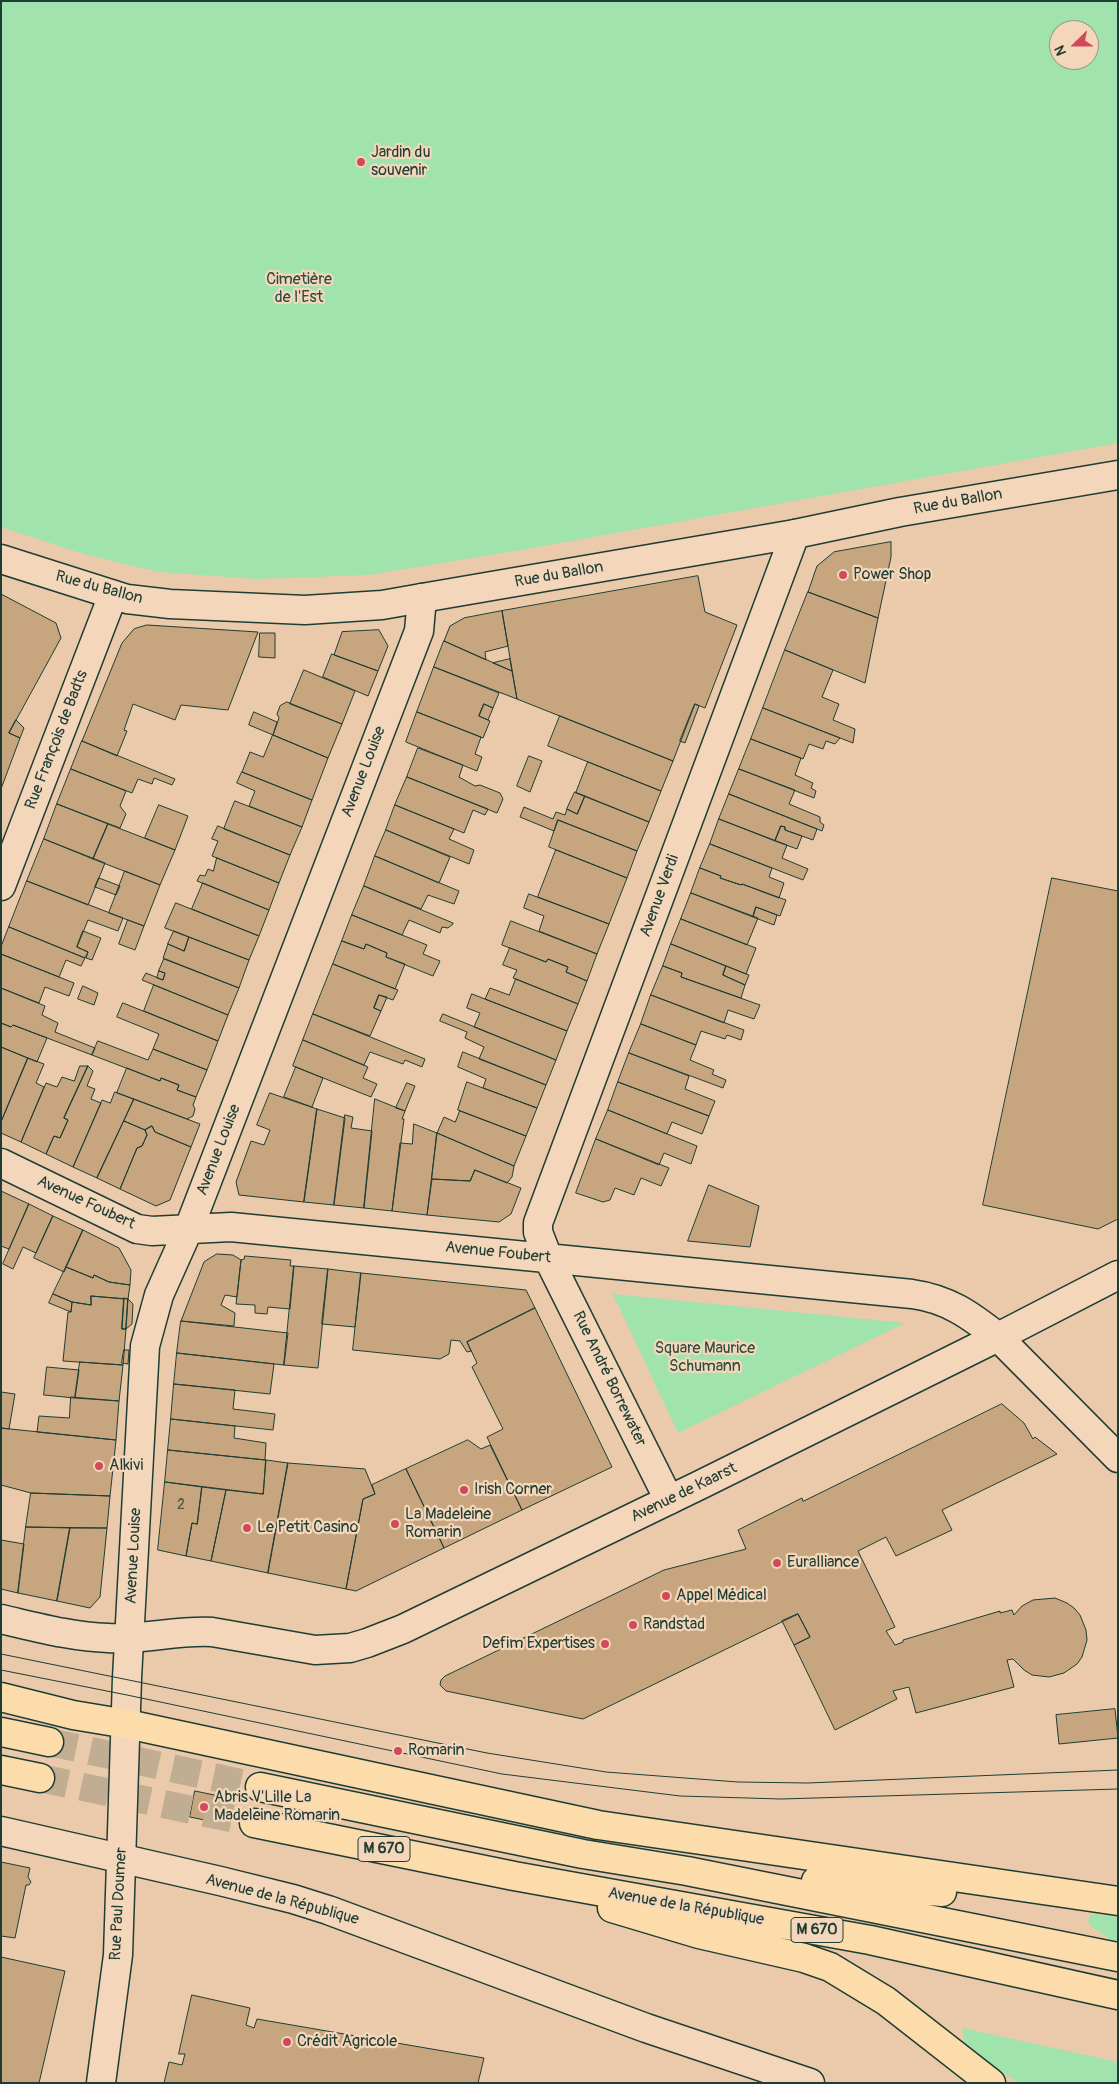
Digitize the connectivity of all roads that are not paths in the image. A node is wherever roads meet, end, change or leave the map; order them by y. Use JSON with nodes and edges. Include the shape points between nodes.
{"nodes":[{"id":1,"x":1118,"y":475,"type":"edge"},
{"id":2,"x":795,"y":534,"type":"junction"},
{"id":3,"x":1,"y":559,"type":"edge"},
{"id":4,"x":113,"y":595,"type":"junction"},
{"id":5,"x":422,"y":598,"type":"junction"},
{"id":6,"x":1,"y":886,"type":"edge"},
{"id":7,"x":1,"y":1163,"type":"edge"},
{"id":8,"x":189,"y":1228,"type":"junction"},
{"id":9,"x":548,"y":1258,"type":"junction"},
{"id":10,"x":1118,"y":1275,"type":"edge"},
{"id":11,"x":998,"y":1337,"type":"junction"},
{"id":12,"x":1118,"y":1458,"type":"edge"},
{"id":13,"x":669,"y":1500,"type":"junction"},
{"id":14,"x":1,"y":1620,"type":"edge"},
{"id":15,"x":130,"y":1638,"type":"junction"},
{"id":16,"x":1,"y":1697,"type":"edge"},
{"id":17,"x":127,"y":1724,"type":"junction"},
{"id":18,"x":1,"y":1732,"type":"edge"},
{"id":19,"x":49,"y":1742,"type":"tunnel mouth"},
{"id":20,"x":1,"y":1770,"type":"edge"},
{"id":21,"x":40,"y":1778,"type":"tunnel mouth"},
{"id":22,"x":260,"y":1787,"type":"tunnel mouth"},
{"id":23,"x":254,"y":1822,"type":"tunnel mouth"},
{"id":24,"x":1,"y":1831,"type":"edge"},
{"id":25,"x":122,"y":1858,"type":"junction"},
{"id":26,"x":687,"y":1870,"type":"junction"},
{"id":27,"x":514,"y":1876,"type":"junction"},
{"id":28,"x":1118,"y":1901,"type":"edge"},
{"id":29,"x":1118,"y":1906,"type":"edge"},
{"id":30,"x":1118,"y":1957,"type":"edge"},
{"id":31,"x":1118,"y":1994,"type":"edge"},
{"id":32,"x":987,"y":2080,"type":"edge"},
{"id":33,"x":101,"y":2083,"type":"edge"},
{"id":34,"x":810,"y":2083,"type":"edge"}],
"edges":[{"from":1,"to":2,"type":"street","name":"Rue du Ballon","via":[[900,512]]},
{"from":2,"to":5,"type":"street","name":"Rue du Ballon"},
{"from":2,"to":9,"type":"street","name":"Avenue Verdi","via":[[538,1223]]},
{"from":3,"to":4,"type":"street","name":"Rue du Ballon"},
{"from":4,"to":5,"type":"street","name":"Rue du Ballon","via":[[170,604],[306,610],[360,607]]},
{"from":4,"to":6,"type":"street","name":"Rue François de Badts"},
{"from":5,"to":8,"type":"street","name":"Avenue Louise","via":[[418,630]]},
{"from":7,"to":8,"type":"street","name":"Avenue Foubert","via":[[137,1229]]},
{"from":8,"to":9,"type":"street","name":"Avenue Foubert","via":[[231,1227]]},
{"from":8,"to":15,"type":"street","name":"Avenue Louise","via":[[159,1295],[145,1346]]},
{"from":9,"to":11,"type":"street","name":"Avenue Foubert","via":[[933,1296],[972,1316]]},
{"from":9,"to":13,"type":"street","name":"Rue André Borrewater"},
{"from":10,"to":11,"type":"street","name":"Avenue de Kaarst"},
{"from":11,"to":12,"type":"street","name":"Avenue Foubert"},
{"from":11,"to":13,"type":"street","name":"Avenue de Kaarst"},
{"from":13,"to":15,"type":"street","name":"Avenue de Kaarst","via":[[403,1629],[350,1648],[323,1650],[204,1632]]},
{"from":14,"to":15,"type":"street","via":[[87,1637]]},
{"from":15,"to":17,"type":"street","name":"Avenue Louise"},
{"from":16,"to":17,"type":"main road","via":[[73,1715]]},
{"from":17,"to":25,"type":"street","name":"Rue Paul Doumer"},
{"from":17,"to":28,"type":"main road","via":[[598,1824]]},
{"from":18,"to":19,"type":"main road"},
{"from":20,"to":21,"type":"main road"},
{"from":22,"to":26,"type":"main road","name":"Avenue de la République","number":"M 670","via":[[583,1854]]},
{"from":23,"to":27,"type":"main road","name":"Avenue de la République","number":"M 670"},
{"from":24,"to":25,"type":"street","name":"Avenue de la République"},
{"from":25,"to":33,"type":"street","name":"Rue Paul Doumer","via":[[118,1955]]},
{"from":25,"to":34,"type":"street","name":"Avenue de la République","via":[[328,1910],[646,2028]]},
{"from":26,"to":29,"type":"main road","number":"M 670"},
{"from":26,"to":30,"type":"main road","name":"Avenue de la République","number":"M 670"},
{"from":27,"to":31,"type":"main road","name":"Avenue de la République","number":"M 670","via":[[870,1940]]},
{"from":27,"to":32,"type":"main road","number":"M 670","via":[[668,1926],[830,1967],[886,2001]]}]}
